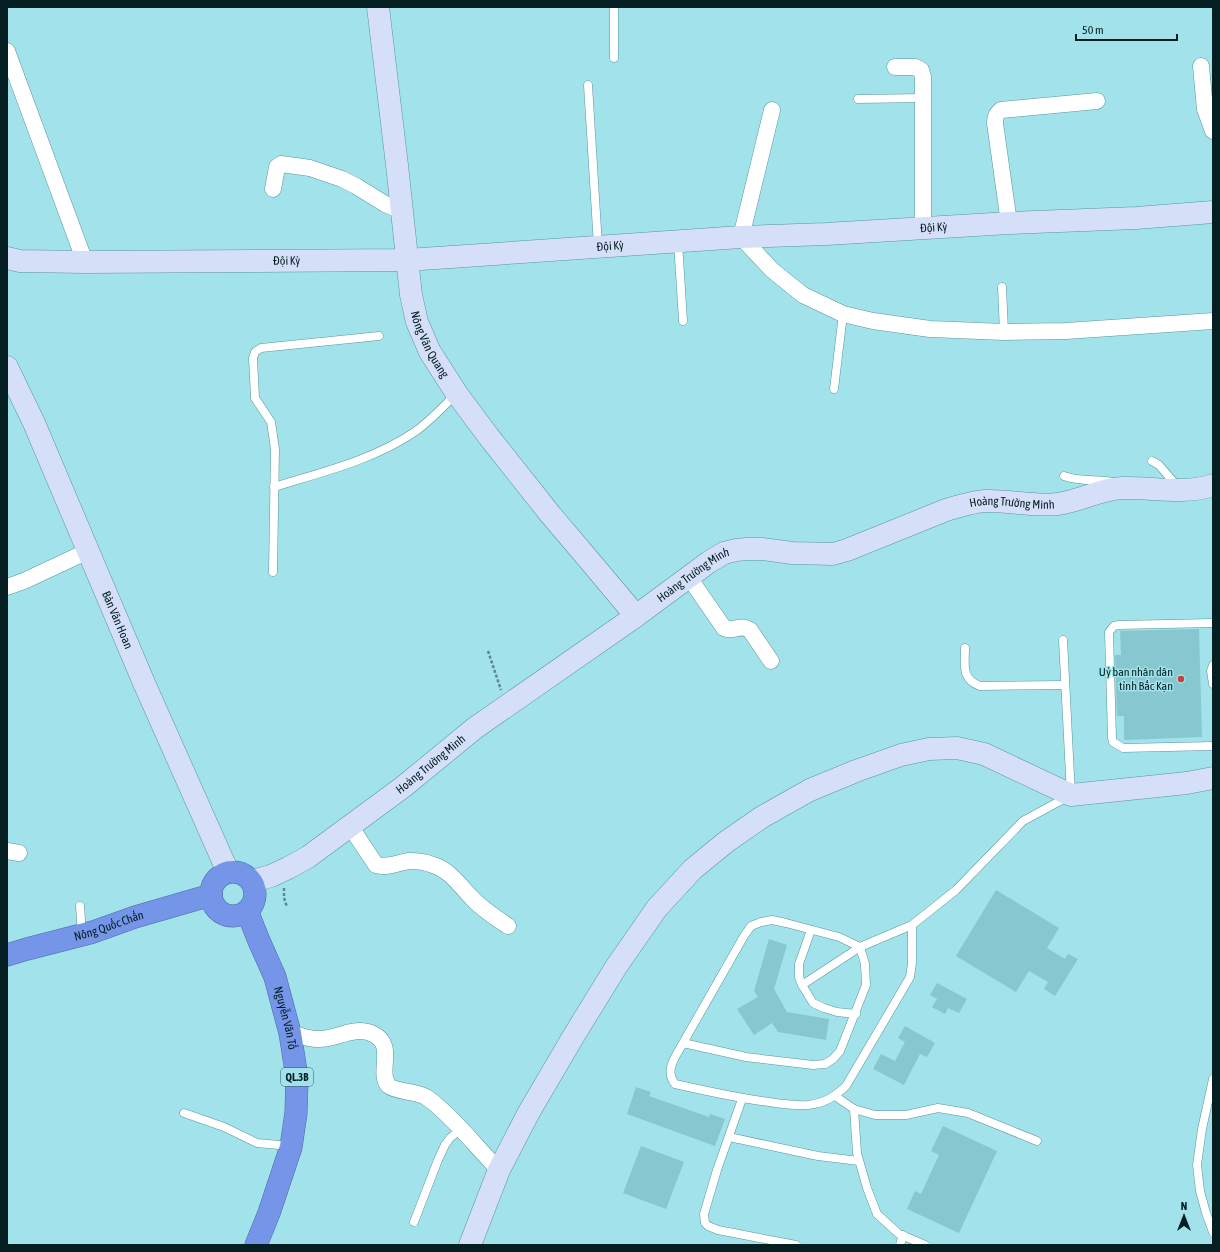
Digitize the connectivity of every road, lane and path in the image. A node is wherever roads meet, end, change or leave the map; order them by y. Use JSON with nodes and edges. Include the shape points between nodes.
{"nodes":[{"id":1,"x":378,"y":7,"type":"edge"},
{"id":2,"x":614,"y":7,"type":"edge"},
{"id":3,"x":7,"y":51,"type":"edge"},
{"id":4,"x":614,"y":58,"type":"dead end"},
{"id":5,"x":1200,"y":66,"type":"dead end"},
{"id":6,"x":895,"y":67,"type":"dead end"},
{"id":7,"x":588,"y":85,"type":"dead end"},
{"id":8,"x":924,"y":98,"type":"junction"},
{"id":9,"x":858,"y":99,"type":"dead end"},
{"id":10,"x":1097,"y":101,"type":"dead end"},
{"id":11,"x":772,"y":110,"type":"dead end"},
{"id":12,"x":1213,"y":132,"type":"edge"},
{"id":13,"x":273,"y":189,"type":"dead end"},
{"id":14,"x":402,"y":211,"type":"junction"},
{"id":15,"x":1213,"y":212,"type":"edge"},
{"id":16,"x":1009,"y":223,"type":"junction"},
{"id":17,"x":924,"y":228,"type":"junction"},
{"id":18,"x":741,"y":237,"type":"junction"},
{"id":19,"x":678,"y":241,"type":"junction"},
{"id":20,"x":598,"y":247,"type":"junction"},
{"id":21,"x":408,"y":260,"type":"junction"},
{"id":22,"x":85,"y":262,"type":"junction"},
{"id":23,"x":11,"y":263,"type":"edge"},
{"id":24,"x":1002,"y":287,"type":"dead end"},
{"id":25,"x":842,"y":314,"type":"junction"},
{"id":26,"x":683,"y":321,"type":"dead end"},
{"id":27,"x":1213,"y":322,"type":"edge"},
{"id":28,"x":1004,"y":332,"type":"junction"},
{"id":29,"x":379,"y":336,"type":"dead end"},
{"id":30,"x":7,"y":367,"type":"edge"},
{"id":31,"x":834,"y":389,"type":"dead end"},
{"id":32,"x":457,"y":394,"type":"junction"},
{"id":33,"x":1152,"y":461,"type":"dead end"},
{"id":34,"x":1064,"y":476,"type":"dead end"},
{"id":35,"x":274,"y":486,"type":"junction"},
{"id":36,"x":1213,"y":486,"type":"edge"},
{"id":37,"x":1124,"y":488,"type":"junction"},
{"id":38,"x":1180,"y":490,"type":"junction"},
{"id":39,"x":88,"y":551,"type":"junction"},
{"id":40,"x":273,"y":572,"type":"dead end"},
{"id":41,"x":688,"y":576,"type":"junction"},
{"id":42,"x":7,"y":587,"type":"edge"},
{"id":43,"x":636,"y":616,"type":"junction"},
{"id":44,"x":1213,"y":623,"type":"edge"},
{"id":45,"x":1063,"y":640,"type":"dead end"},
{"id":46,"x":965,"y":648,"type":"dead end"},
{"id":47,"x":488,"y":651,"type":"dead end"},
{"id":48,"x":770,"y":661,"type":"dead end"},
{"id":49,"x":1213,"y":666,"type":"edge"},
{"id":50,"x":1213,"y":683,"type":"edge"},
{"id":51,"x":1065,"y":685,"type":"junction"},
{"id":52,"x":507,"y":706,"type":"junction"},
{"id":53,"x":1213,"y":746,"type":"edge"},
{"id":54,"x":1213,"y":778,"type":"edge"},
{"id":55,"x":1071,"y":795,"type":"junction"},
{"id":56,"x":350,"y":826,"type":"junction"},
{"id":57,"x":228,"y":872,"type":"junction"},
{"id":58,"x":252,"y":881,"type":"junction"},
{"id":59,"x":211,"y":895,"type":"junction"},
{"id":60,"x":80,"y":906,"type":"dead end"},
{"id":61,"x":247,"y":911,"type":"junction"},
{"id":62,"x":912,"y":925,"type":"junction"},
{"id":63,"x":508,"y":926,"type":"dead end"},
{"id":64,"x":811,"y":930,"type":"junction"},
{"id":65,"x":87,"y":934,"type":"junction"},
{"id":66,"x":860,"y":947,"type":"junction"},
{"id":67,"x":7,"y":955,"type":"edge"},
{"id":68,"x":802,"y":985,"type":"junction"},
{"id":69,"x":856,"y":1014,"type":"junction"},
{"id":70,"x":290,"y":1033,"type":"junction"},
{"id":71,"x":683,"y":1043,"type":"junction"},
{"id":72,"x":1213,"y":1079,"type":"edge"},
{"id":73,"x":835,"y":1096,"type":"junction"},
{"id":74,"x":742,"y":1099,"type":"junction"},
{"id":75,"x":854,"y":1109,"type":"junction"},
{"id":76,"x":184,"y":1113,"type":"dead end"},
{"id":77,"x":461,"y":1129,"type":"junction"},
{"id":78,"x":729,"y":1137,"type":"junction"},
{"id":79,"x":1037,"y":1141,"type":"dead end"},
{"id":80,"x":291,"y":1147,"type":"junction"},
{"id":81,"x":859,"y":1161,"type":"junction"},
{"id":82,"x":499,"y":1170,"type":"junction"},
{"id":83,"x":414,"y":1222,"type":"dead end"},
{"id":84,"x":1213,"y":1232,"type":"edge"},
{"id":85,"x":903,"y":1236,"type":"junction"},
{"id":86,"x":256,"y":1245,"type":"edge"},
{"id":87,"x":470,"y":1245,"type":"edge"},
{"id":88,"x":796,"y":1245,"type":"edge"},
{"id":89,"x":900,"y":1245,"type":"edge"},
{"id":90,"x":925,"y":1245,"type":"edge"}],
"edges":[{"from":1,"to":14,"type":"street","name":"Nông Văn Quang"},
{"from":2,"to":4,"type":"lane"},
{"from":3,"to":22,"type":"street"},
{"from":5,"to":12,"type":"street","via":[[1205,109]]},
{"from":6,"to":8,"type":"street","via":[[915,67],[921,70],[924,77]]},
{"from":7,"to":20,"type":"lane"},
{"from":8,"to":9,"type":"lane"},
{"from":8,"to":17,"type":"street"},
{"from":10,"to":16,"type":"street","via":[[997,112],[995,123]]},
{"from":11,"to":18,"type":"street"},
{"from":13,"to":14,"type":"street","via":[[277,167],[280,164],[310,168],[342,179]]},
{"from":14,"to":21,"type":"street","name":"Nông Văn Quang"},
{"from":15,"to":16,"type":"street","name":"Đội Kỳ"},
{"from":16,"to":17,"type":"street","name":"Đội Kỳ"},
{"from":17,"to":18,"type":"street","name":"Đội Kỳ"},
{"from":18,"to":19,"type":"street","name":"Đội Kỳ"},
{"from":18,"to":25,"type":"street","via":[[772,270],[803,295]]},
{"from":19,"to":20,"type":"street","name":"Đội Kỳ"},
{"from":19,"to":26,"type":"lane"},
{"from":20,"to":21,"type":"street","name":"Đội Kỳ"},
{"from":21,"to":22,"type":"street","name":"Đội Kỳ"},
{"from":21,"to":32,"type":"street","name":"Nông Văn Quang","via":[[411,296],[417,322],[430,352]]},
{"from":22,"to":23,"type":"street","name":"Đội Kỳ"},
{"from":24,"to":28,"type":"lane"},
{"from":25,"to":28,"type":"street","via":[[930,329]]},
{"from":25,"to":31,"type":"lane"},
{"from":27,"to":28,"type":"street"},
{"from":29,"to":35,"type":"lane","via":[[260,348],[255,352],[255,398],[270,422],[275,449]]},
{"from":30,"to":39,"type":"street","name":"Bàn Văn Hoan","via":[[34,423]]},
{"from":32,"to":35,"type":"lane","via":[[432,418],[398,442],[362,458]]},
{"from":32,"to":43,"type":"street","name":"Nông Văn Quang","via":[[550,514]]},
{"from":33,"to":38,"type":"lane","via":[[1159,465]]},
{"from":34,"to":37,"type":"lane","via":[[1071,479],[1114,482]]},
{"from":35,"to":40,"type":"lane"},
{"from":36,"to":38,"type":"street","name":"Hoàng Trường Minh"},
{"from":37,"to":38,"type":"street","name":"Hoàng Trường Minh"},
{"from":37,"to":41,"type":"street","name":"Hoàng Trường Minh","via":[[1110,489],[1058,504],[985,501],[961,505],[833,554],[762,549],[736,550],[724,553]]},
{"from":39,"to":42,"type":"street"},
{"from":39,"to":57,"type":"street","name":"Bàn Văn Hoan"},
{"from":41,"to":43,"type":"street","name":"Hoàng Trường Minh"},
{"from":41,"to":48,"type":"street","via":[[724,628],[726,630],[746,627]]},
{"from":43,"to":52,"type":"street","name":"Hoàng Trường Minh"},
{"from":44,"to":53,"type":"lane","via":[[1119,625],[1114,626],[1109,632],[1113,742],[1123,748]]},
{"from":45,"to":51,"type":"lane"},
{"from":46,"to":51,"type":"lane","via":[[965,672],[968,679],[980,686]]},
{"from":47,"to":52,"type":"path"},
{"from":49,"to":50,"type":"lane"},
{"from":51,"to":55,"type":"lane"},
{"from":52,"to":56,"type":"street","name":"Hoàng Trường Minh"},
{"from":54,"to":55,"type":"street"},
{"from":55,"to":62,"type":"lane","via":[[1023,821],[956,890]]},
{"from":55,"to":82,"type":"street","via":[[984,754],[957,748],[929,749],[901,755],[856,771],[810,790],[762,817],[693,869],[658,908],[616,967],[572,1037]]},
{"from":56,"to":58,"type":"street","name":"Hoàng Trường Minh","via":[[308,857],[271,876]]},
{"from":56,"to":63,"type":"street","via":[[376,865],[389,866],[409,861],[434,865],[451,876],[472,899]]},
{"from":57,"to":58,"type":"highway","via":[[241,873]]},
{"from":57,"to":59,"type":"highway","via":[[213,883]]},
{"from":58,"to":61,"type":"highway","via":[[255,897],[253,905]]},
{"from":59,"to":61,"type":"highway","via":[[213,903],[224,914],[240,915]]},
{"from":59,"to":65,"type":"highway","name":"Nông Quốc Chấn"},
{"from":60,"to":65,"type":"lane"},
{"from":61,"to":70,"type":"highway","name":"Nguyễn Văn Tố","number":"QL.3B","via":[[275,977]]},
{"from":62,"to":66,"type":"lane"},
{"from":62,"to":73,"type":"lane","via":[[910,976],[846,1086]]},
{"from":64,"to":66,"type":"lane","via":[[839,937]]},
{"from":64,"to":68,"type":"lane","via":[[799,964]]},
{"from":64,"to":71,"type":"lane","via":[[772,920],[751,926]]},
{"from":65,"to":67,"type":"highway","name":"Nông Quốc Chấn"},
{"from":66,"to":68,"type":"lane"},
{"from":66,"to":69,"type":"lane","via":[[865,964],[866,985]]},
{"from":68,"to":69,"type":"lane","via":[[813,1003],[837,1012]]},
{"from":69,"to":71,"type":"lane","via":[[840,1051],[825,1064],[813,1065],[746,1056]]},
{"from":70,"to":77,"type":"street","via":[[316,1039],[357,1031],[374,1035],[383,1044],[385,1081],[389,1086],[426,1097]]},
{"from":70,"to":80,"type":"highway","name":"Nguyễn Văn Tố","number":"QL.3B","via":[[297,1078],[296,1114]]},
{"from":71,"to":74,"type":"lane","via":[[670,1071],[675,1084]]},
{"from":72,"to":84,"type":"lane","via":[[1197,1165],[1200,1191]]},
{"from":73,"to":74,"type":"lane","via":[[809,1105]]},
{"from":73,"to":75,"type":"lane"},
{"from":74,"to":78,"type":"lane"},
{"from":75,"to":79,"type":"lane","via":[[875,1115],[906,1115],[938,1108],[968,1113]]},
{"from":75,"to":81,"type":"lane"},
{"from":76,"to":80,"type":"lane","via":[[257,1142]]},
{"from":77,"to":82,"type":"street"},
{"from":77,"to":83,"type":"lane","via":[[444,1145]]},
{"from":78,"to":81,"type":"lane","via":[[818,1156]]},
{"from":78,"to":88,"type":"lane","via":[[704,1214],[704,1222],[718,1230]]},
{"from":80,"to":86,"type":"highway","name":"Nguyễn Văn Tố","number":"QL.3B"},
{"from":81,"to":85,"type":"lane","via":[[877,1214]]},
{"from":82,"to":87,"type":"street"},
{"from":85,"to":89,"type":"lane"},
{"from":85,"to":90,"type":"lane"}]}
